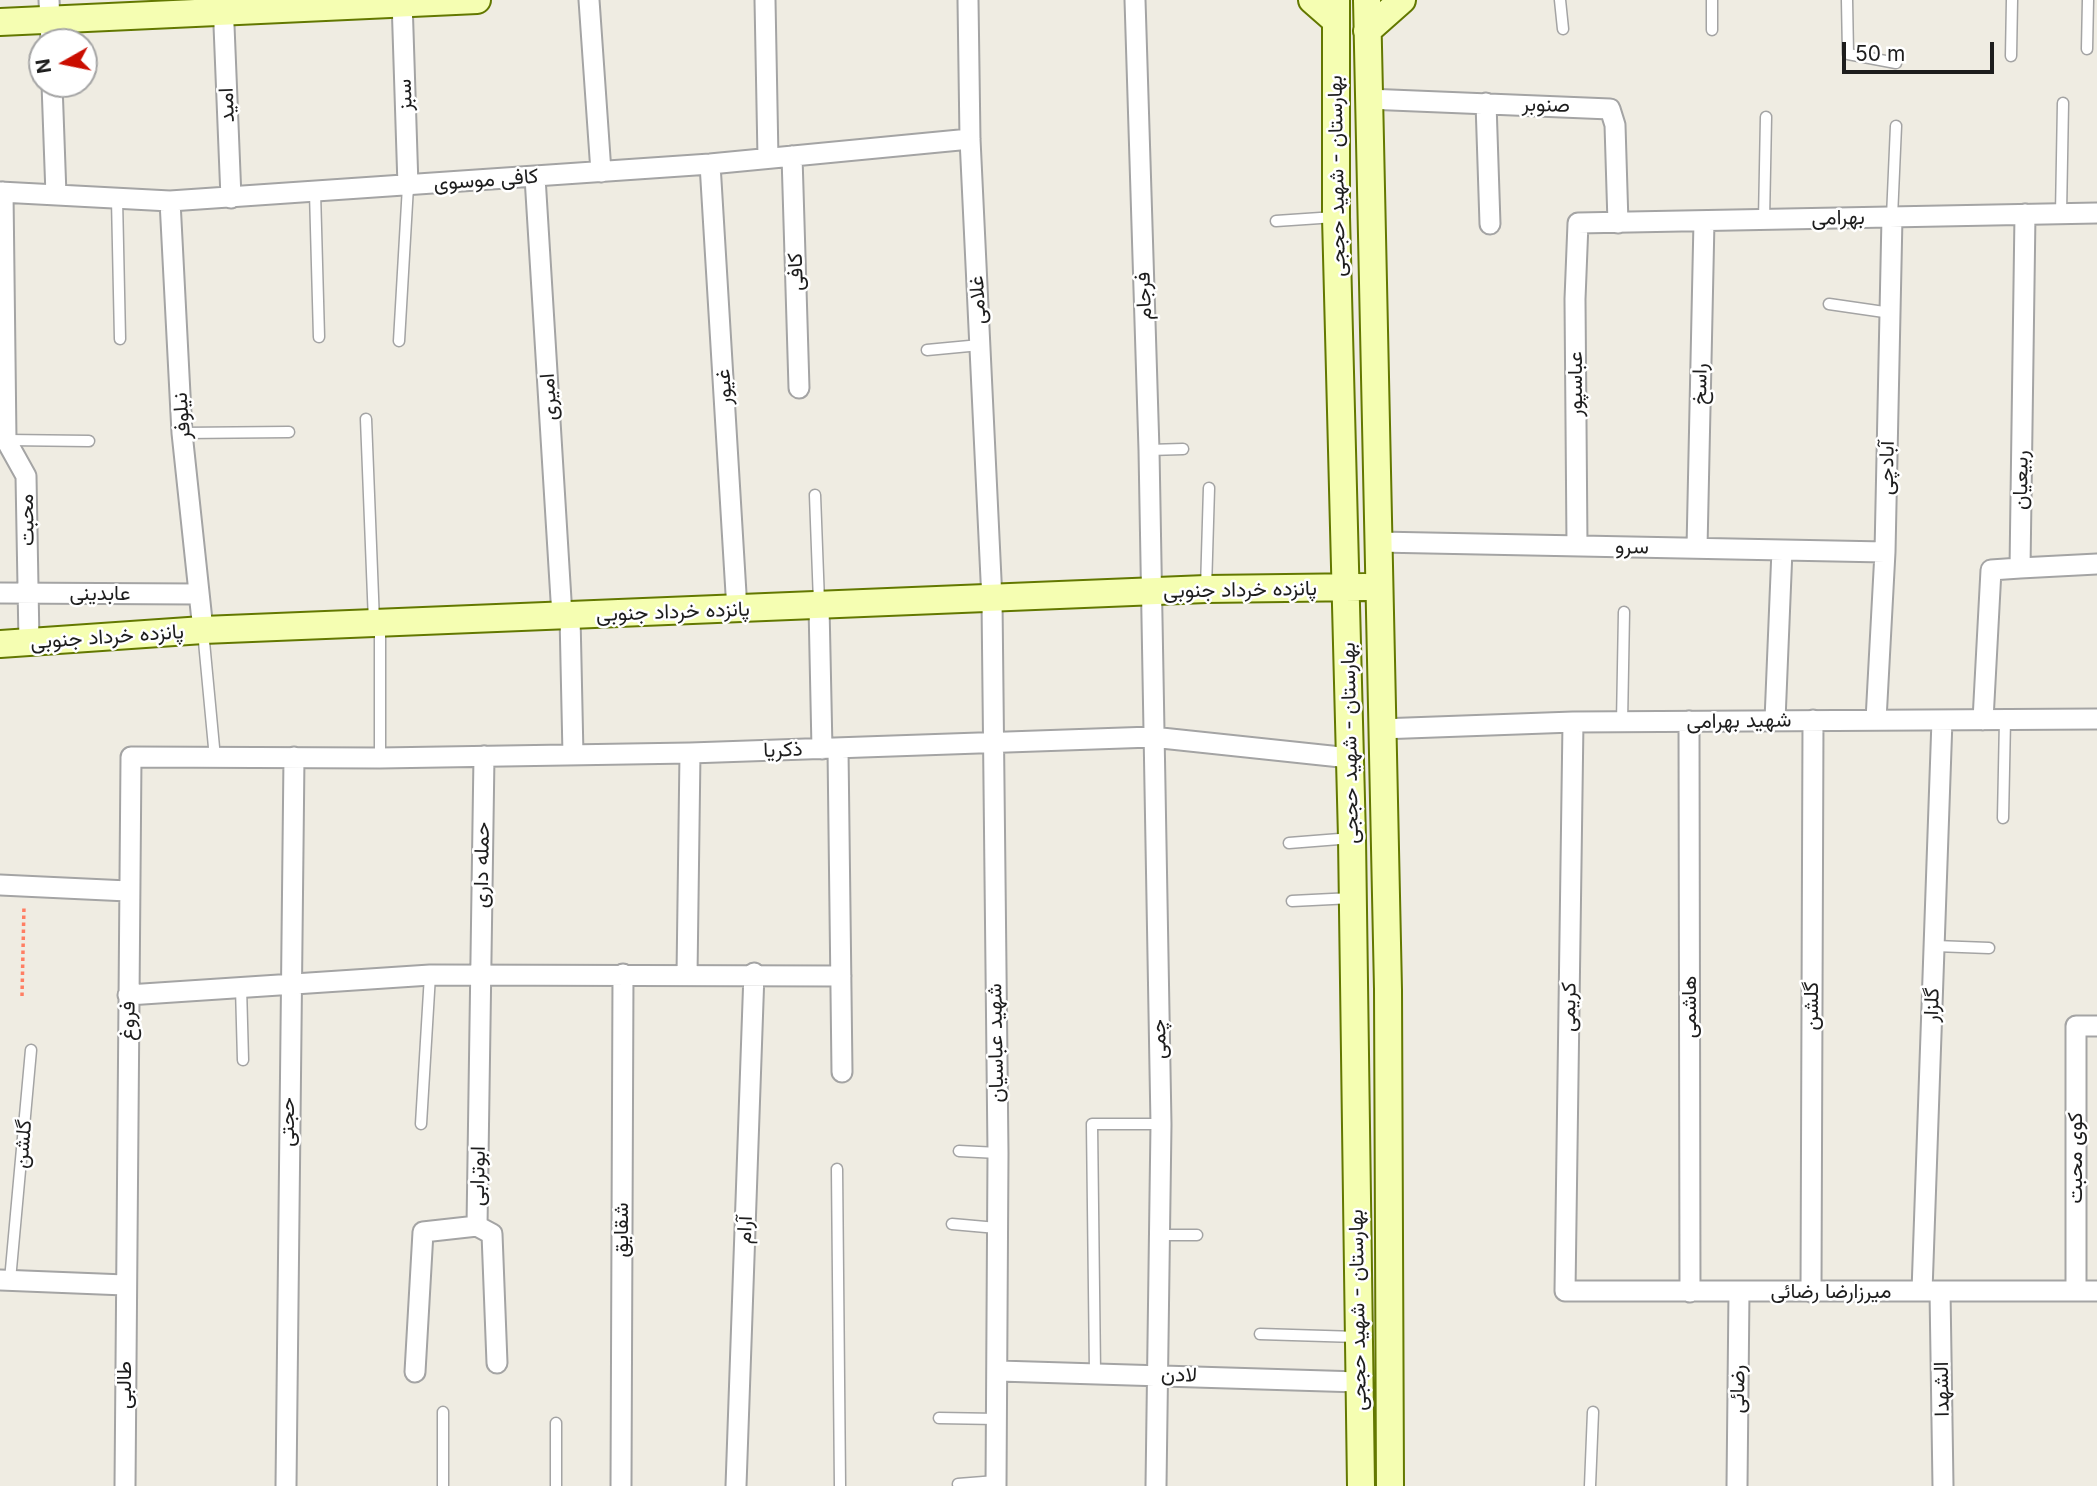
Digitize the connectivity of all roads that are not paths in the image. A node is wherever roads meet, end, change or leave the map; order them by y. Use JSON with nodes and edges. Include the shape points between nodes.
{"nodes":[{"id":1,"x":477,"y":0,"type":"edge"},
{"id":2,"x":589,"y":0,"type":"edge"},
{"id":3,"x":765,"y":0,"type":"edge"},
{"id":4,"x":968,"y":0,"type":"edge"},
{"id":5,"x":1135,"y":0,"type":"edge"},
{"id":6,"x":1312,"y":0,"type":"edge"},
{"id":7,"x":1367,"y":0,"type":"edge"},
{"id":8,"x":1402,"y":0,"type":"edge"},
{"id":9,"x":1560,"y":0,"type":"edge"},
{"id":10,"x":1712,"y":0,"type":"edge"},
{"id":11,"x":1847,"y":0,"type":"edge"},
{"id":12,"x":2012,"y":0,"type":"edge"},
{"id":13,"x":2088,"y":0,"type":"edge"},
{"id":14,"x":402,"y":2,"type":"edge"},
{"id":15,"x":223,"y":6,"type":"edge"},
{"id":16,"x":1336,"y":10,"type":"edge"},
{"id":17,"x":50,"y":21,"type":"edge"},
{"id":18,"x":0,"y":22,"type":"edge"},
{"id":19,"x":1563,"y":29,"type":"dead end"},
{"id":20,"x":1712,"y":30,"type":"dead end"},
{"id":21,"x":1367,"y":31,"type":"junction"},
{"id":22,"x":2087,"y":49,"type":"dead end"},
{"id":23,"x":2011,"y":56,"type":"dead end"},
{"id":24,"x":1896,"y":63,"type":"dead end"},
{"id":25,"x":1336,"y":86,"type":"junction"},
{"id":26,"x":1367,"y":94,"type":"junction"},
{"id":27,"x":53,"y":98,"type":"edge"},
{"id":28,"x":1486,"y":103,"type":"junction"},
{"id":29,"x":2063,"y":103,"type":"dead end"},
{"id":30,"x":1766,"y":117,"type":"dead end"},
{"id":31,"x":1896,"y":126,"type":"dead end"},
{"id":32,"x":971,"y":139,"type":"junction"},
{"id":33,"x":792,"y":156,"type":"junction"},
{"id":34,"x":768,"y":158,"type":"junction"},
{"id":35,"x":710,"y":164,"type":"junction"},
{"id":36,"x":601,"y":172,"type":"junction"},
{"id":37,"x":535,"y":177,"type":"junction"},
{"id":38,"x":408,"y":186,"type":"junction"},
{"id":39,"x":2,"y":192,"type":"edge"},
{"id":40,"x":315,"y":192,"type":"junction"},
{"id":41,"x":56,"y":195,"type":"junction"},
{"id":42,"x":231,"y":198,"type":"junction"},
{"id":43,"x":117,"y":199,"type":"junction"},
{"id":44,"x":170,"y":201,"type":"junction"},
{"id":45,"x":2097,"y":213,"type":"edge"},
{"id":46,"x":2025,"y":214,"type":"junction"},
{"id":47,"x":2061,"y":214,"type":"junction"},
{"id":48,"x":1336,"y":217,"type":"junction"},
{"id":49,"x":1892,"y":217,"type":"junction"},
{"id":50,"x":1764,"y":220,"type":"junction"},
{"id":51,"x":1276,"y":221,"type":"dead end"},
{"id":52,"x":1704,"y":221,"type":"junction"},
{"id":53,"x":1490,"y":223,"type":"dead end"},
{"id":54,"x":1578,"y":223,"type":"joint"},
{"id":55,"x":1618,"y":223,"type":"junction"},
{"id":56,"x":1829,"y":304,"type":"dead end"},
{"id":57,"x":1891,"y":313,"type":"junction"},
{"id":58,"x":319,"y":337,"type":"dead end"},
{"id":59,"x":120,"y":339,"type":"dead end"},
{"id":60,"x":399,"y":341,"type":"dead end"},
{"id":61,"x":980,"y":345,"type":"junction"},
{"id":62,"x":927,"y":350,"type":"dead end"},
{"id":63,"x":799,"y":388,"type":"dead end"},
{"id":64,"x":366,"y":419,"type":"dead end"},
{"id":65,"x":289,"y":432,"type":"dead end"},
{"id":66,"x":183,"y":433,"type":"junction"},
{"id":67,"x":6,"y":440,"type":"junction"},
{"id":68,"x":89,"y":441,"type":"dead end"},
{"id":69,"x":1183,"y":449,"type":"dead end"},
{"id":70,"x":1149,"y":450,"type":"junction"},
{"id":71,"x":1209,"y":488,"type":"dead end"},
{"id":72,"x":815,"y":495,"type":"dead end"},
{"id":73,"x":1378,"y":542,"type":"junction"},
{"id":74,"x":1577,"y":545,"type":"junction"},
{"id":75,"x":1697,"y":548,"type":"junction"},
{"id":76,"x":1782,"y":550,"type":"junction"},
{"id":77,"x":1885,"y":552,"type":"junction"},
{"id":78,"x":2097,"y":564,"type":"edge"},
{"id":79,"x":2020,"y":568,"type":"junction"},
{"id":80,"x":1379,"y":587,"type":"junction"},
{"id":81,"x":1347,"y":588,"type":"junction"},
{"id":82,"x":1206,"y":589,"type":"junction"},
{"id":83,"x":1149,"y":592,"type":"junction"},
{"id":84,"x":0,"y":593,"type":"edge"},
{"id":85,"x":28,"y":594,"type":"junction"},
{"id":86,"x":200,"y":594,"type":"junction"},
{"id":87,"x":992,"y":600,"type":"junction"},
{"id":88,"x":819,"y":606,"type":"junction"},
{"id":89,"x":737,"y":610,"type":"junction"},
{"id":90,"x":1624,"y":612,"type":"dead end"},
{"id":91,"x":566,"y":616,"type":"junction"},
{"id":92,"x":377,"y":626,"type":"junction"},
{"id":93,"x":204,"y":630,"type":"junction"},
{"id":94,"x":29,"y":642,"type":"junction"},
{"id":95,"x":0,"y":644,"type":"edge"},
{"id":96,"x":2097,"y":719,"type":"edge"},
{"id":97,"x":1775,"y":720,"type":"junction"},
{"id":98,"x":1813,"y":720,"type":"junction"},
{"id":99,"x":1877,"y":720,"type":"junction"},
{"id":100,"x":1942,"y":720,"type":"junction"},
{"id":101,"x":1983,"y":720,"type":"junction"},
{"id":102,"x":2005,"y":720,"type":"junction"},
{"id":103,"x":1573,"y":722,"type":"junction"},
{"id":104,"x":1689,"y":722,"type":"junction"},
{"id":105,"x":1622,"y":723,"type":"junction"},
{"id":106,"x":1380,"y":729,"type":"junction"},
{"id":107,"x":1152,"y":737,"type":"junction"},
{"id":108,"x":993,"y":744,"type":"junction"},
{"id":109,"x":830,"y":749,"type":"junction"},
{"id":110,"x":690,"y":753,"type":"junction"},
{"id":111,"x":573,"y":755,"type":"junction"},
{"id":112,"x":484,"y":756,"type":"junction"},
{"id":113,"x":131,"y":757,"type":"joint"},
{"id":114,"x":293,"y":757,"type":"junction"},
{"id":115,"x":215,"y":758,"type":"junction"},
{"id":116,"x":380,"y":758,"type":"junction"},
{"id":117,"x":1350,"y":758,"type":"junction"},
{"id":118,"x":2003,"y":818,"type":"dead end"},
{"id":119,"x":1352,"y":838,"type":"junction"},
{"id":120,"x":1289,"y":843,"type":"dead end"},
{"id":121,"x":0,"y":885,"type":"edge"},
{"id":122,"x":128,"y":891,"type":"junction"},
{"id":123,"x":1353,"y":898,"type":"junction"},
{"id":124,"x":1292,"y":901,"type":"dead end"},
{"id":125,"x":1934,"y":946,"type":"junction"},
{"id":126,"x":1989,"y":948,"type":"dead end"},
{"id":127,"x":481,"y":974,"type":"junction"},
{"id":128,"x":623,"y":974,"type":"junction"},
{"id":129,"x":754,"y":974,"type":"junction"},
{"id":130,"x":430,"y":975,"type":"junction"},
{"id":131,"x":687,"y":975,"type":"junction"},
{"id":132,"x":841,"y":976,"type":"junction"},
{"id":133,"x":289,"y":982,"type":"junction"},
{"id":134,"x":241,"y":986,"type":"junction"},
{"id":135,"x":128,"y":995,"type":"junction"},
{"id":136,"x":2097,"y":1026,"type":"edge"},
{"id":137,"x":31,"y":1050,"type":"dead end"},
{"id":138,"x":243,"y":1060,"type":"dead end"},
{"id":139,"x":842,"y":1072,"type":"dead end"},
{"id":140,"x":421,"y":1124,"type":"dead end"},
{"id":141,"x":1161,"y":1124,"type":"junction"},
{"id":142,"x":959,"y":1152,"type":"dead end"},
{"id":143,"x":998,"y":1153,"type":"junction"},
{"id":144,"x":837,"y":1169,"type":"dead end"},
{"id":145,"x":952,"y":1224,"type":"dead end"},
{"id":146,"x":477,"y":1226,"type":"junction"},
{"id":147,"x":997,"y":1227,"type":"junction"},
{"id":148,"x":1159,"y":1235,"type":"junction"},
{"id":149,"x":1197,"y":1235,"type":"dead end"},
{"id":150,"x":5,"y":1280,"type":"edge"},
{"id":151,"x":125,"y":1284,"type":"junction"},
{"id":152,"x":1565,"y":1291,"type":"joint"},
{"id":153,"x":1931,"y":1291,"type":"junction"},
{"id":154,"x":2076,"y":1291,"type":"junction"},
{"id":155,"x":2097,"y":1291,"type":"edge"},
{"id":156,"x":1690,"y":1292,"type":"junction"},
{"id":157,"x":1739,"y":1292,"type":"junction"},
{"id":158,"x":1811,"y":1292,"type":"junction"},
{"id":159,"x":1260,"y":1334,"type":"dead end"},
{"id":160,"x":1357,"y":1337,"type":"junction"},
{"id":161,"x":497,"y":1363,"type":"dead end"},
{"id":162,"x":999,"y":1371,"type":"junction"},
{"id":163,"x":415,"y":1372,"type":"dead end"},
{"id":164,"x":1095,"y":1372,"type":"junction"},
{"id":165,"x":1160,"y":1374,"type":"junction"},
{"id":166,"x":1359,"y":1382,"type":"junction"},
{"id":167,"x":443,"y":1412,"type":"dead end"},
{"id":168,"x":1593,"y":1412,"type":"dead end"},
{"id":169,"x":940,"y":1418,"type":"dead end"},
{"id":170,"x":998,"y":1419,"type":"junction"},
{"id":171,"x":556,"y":1423,"type":"dead end"},
{"id":172,"x":996,"y":1483,"type":"edge"},
{"id":173,"x":958,"y":1484,"type":"edge"},
{"id":174,"x":125,"y":1486,"type":"edge"},
{"id":175,"x":286,"y":1486,"type":"edge"},
{"id":176,"x":443,"y":1486,"type":"edge"},
{"id":177,"x":556,"y":1486,"type":"edge"},
{"id":178,"x":621,"y":1486,"type":"edge"},
{"id":179,"x":736,"y":1486,"type":"edge"},
{"id":180,"x":840,"y":1486,"type":"edge"},
{"id":181,"x":1156,"y":1486,"type":"edge"},
{"id":182,"x":1361,"y":1486,"type":"edge"},
{"id":183,"x":1390,"y":1486,"type":"edge"},
{"id":184,"x":1590,"y":1486,"type":"edge"},
{"id":185,"x":1737,"y":1486,"type":"edge"},
{"id":186,"x":1943,"y":1486,"type":"edge"}],
"edges":[{"from":1,"to":14,"type":"main road"},
{"from":2,"to":36,"type":"street"},
{"from":3,"to":34,"type":"street"},
{"from":4,"to":32,"type":"street","name":"غلامی"},
{"from":5,"to":70,"type":"street","name":"فرجام"},
{"from":6,"to":16,"type":"main road"},
{"from":7,"to":21,"type":"main road","name":"بهارستان - شهید حججی"},
{"from":8,"to":21,"type":"main road"},
{"from":9,"to":19,"type":"lane"},
{"from":10,"to":20,"type":"lane"},
{"from":11,"to":24,"type":"lane","via":[[1848,54]]},
{"from":12,"to":23,"type":"lane"},
{"from":13,"to":22,"type":"lane"},
{"from":14,"to":15,"type":"main road"},
{"from":14,"to":38,"type":"street","name":"سبز"},
{"from":15,"to":17,"type":"main road"},
{"from":15,"to":42,"type":"street","name":"امید"},
{"from":16,"to":25,"type":"main road","name":"بهارستان - شهید حججی"},
{"from":17,"to":18,"type":"main road"},
{"from":21,"to":26,"type":"main road","name":"بهارستان - شهید حججی"},
{"from":25,"to":26,"type":"main road","via":[[1352,80]]},
{"from":25,"to":48,"type":"main road","name":"بهارستان - شهید حججی"},
{"from":26,"to":28,"type":"street","name":"صنوبر"},
{"from":26,"to":73,"type":"main road","name":"بهارستان - شهید حججی"},
{"from":27,"to":41,"type":"street"},
{"from":28,"to":53,"type":"street"},
{"from":28,"to":55,"type":"street","name":"صنوبر","via":[[1610,109],[1615,125]]},
{"from":29,"to":47,"type":"lane"},
{"from":30,"to":50,"type":"lane"},
{"from":31,"to":49,"type":"lane"},
{"from":32,"to":33,"type":"street","name":"کافی موسوی"},
{"from":32,"to":61,"type":"street","name":"غلامی"},
{"from":33,"to":34,"type":"street","name":"کافی موسوی"},
{"from":33,"to":63,"type":"street","name":"کافی"},
{"from":34,"to":35,"type":"street","name":"کافی موسوی"},
{"from":35,"to":36,"type":"street","name":"کافی موسوی"},
{"from":35,"to":89,"type":"street","name":"غیور"},
{"from":36,"to":37,"type":"street","name":"کافی موسوی"},
{"from":37,"to":38,"type":"street","name":"کافی موسوی"},
{"from":37,"to":91,"type":"street","name":"امیری"},
{"from":38,"to":40,"type":"street","name":"کافی موسوی"},
{"from":38,"to":60,"type":"lane"},
{"from":39,"to":41,"type":"street","name":"کافی موسوی"},
{"from":39,"to":67,"type":"street","name":"محبت"},
{"from":40,"to":42,"type":"street","name":"کافی موسوی"},
{"from":40,"to":58,"type":"lane"},
{"from":41,"to":43,"type":"street","name":"کافی موسوی"},
{"from":42,"to":44,"type":"street","name":"کافی موسوی"},
{"from":43,"to":44,"type":"street","name":"کافی موسوی"},
{"from":43,"to":59,"type":"lane"},
{"from":44,"to":66,"type":"street","name":"نیلوفر"},
{"from":45,"to":47,"type":"street","name":"بهرامی"},
{"from":46,"to":47,"type":"street","name":"بهرامی"},
{"from":46,"to":49,"type":"street","name":"بهرامی"},
{"from":46,"to":79,"type":"street","name":"ربیعیان"},
{"from":48,"to":51,"type":"lane"},
{"from":48,"to":81,"type":"main road","name":"بهارستان - شهید حججی"},
{"from":49,"to":50,"type":"street","name":"بهرامی"},
{"from":49,"to":57,"type":"street","name":"آبادچی"},
{"from":50,"to":52,"type":"street","name":"بهرامی"},
{"from":52,"to":55,"type":"street","name":"بهرامی"},
{"from":52,"to":75,"type":"street","name":"راسخ"},
{"from":54,"to":55,"type":"street","name":"بهرامی"},
{"from":54,"to":74,"type":"street","name":"عباسپور"},
{"from":56,"to":57,"type":"lane"},
{"from":57,"to":77,"type":"street","name":"آبادچی"},
{"from":61,"to":62,"type":"lane"},
{"from":61,"to":87,"type":"street","name":"غلامی"},
{"from":64,"to":92,"type":"lane"},
{"from":65,"to":66,"type":"lane"},
{"from":66,"to":86,"type":"street","name":"نیلوفر"},
{"from":67,"to":68,"type":"lane"},
{"from":67,"to":85,"type":"street","name":"محبت","via":[[26,476]]},
{"from":69,"to":70,"type":"lane"},
{"from":70,"to":83,"type":"street","name":"فرجام"},
{"from":71,"to":82,"type":"lane"},
{"from":72,"to":88,"type":"lane"},
{"from":73,"to":74,"type":"street","name":"سرو"},
{"from":73,"to":80,"type":"main road","name":"بهارستان - شهید حججی"},
{"from":74,"to":75,"type":"street","name":"سرو"},
{"from":75,"to":76,"type":"street","name":"سرو"},
{"from":76,"to":77,"type":"street","name":"سرو"},
{"from":76,"to":97,"type":"street"},
{"from":77,"to":99,"type":"street","name":"آبادچی"},
{"from":78,"to":79,"type":"street"},
{"from":79,"to":101,"type":"street","via":[[1991,570]]},
{"from":80,"to":81,"type":"main road","name":"پانزده خرداد جنوبی"},
{"from":80,"to":106,"type":"main road","name":"بهارستان - شهید حججی"},
{"from":81,"to":82,"type":"main road","name":"پانزده خرداد جنوبی"},
{"from":81,"to":117,"type":"main road","name":"بهارستان - شهید حججی"},
{"from":82,"to":83,"type":"main road","name":"پانزده خرداد جنوبی"},
{"from":83,"to":87,"type":"main road","name":"پانزده خرداد جنوبی"},
{"from":83,"to":107,"type":"street","name":"چمی"},
{"from":84,"to":85,"type":"street","name":"عابدینی"},
{"from":85,"to":86,"type":"street","name":"عابدینی"},
{"from":85,"to":94,"type":"street","name":"محبت"},
{"from":86,"to":93,"type":"street","name":"نیلوفر"},
{"from":87,"to":88,"type":"main road","name":"پانزده خرداد جنوبی"},
{"from":87,"to":108,"type":"street","name":"شهید عباسیان"},
{"from":88,"to":89,"type":"main road","name":"پانزده خرداد جنوبی"},
{"from":88,"to":109,"type":"street"},
{"from":89,"to":91,"type":"main road","name":"پانزده خرداد جنوبی"},
{"from":90,"to":105,"type":"lane"},
{"from":91,"to":92,"type":"main road","name":"پانزده خرداد جنوبی"},
{"from":91,"to":111,"type":"street","name":"امیری"},
{"from":92,"to":93,"type":"main road","name":"پانزده خرداد جنوبی"},
{"from":92,"to":116,"type":"lane"},
{"from":93,"to":94,"type":"main road","name":"پانزده خرداد جنوبی"},
{"from":93,"to":115,"type":"lane"},
{"from":94,"to":95,"type":"main road","name":"پانزده خرداد جنوبی"},
{"from":96,"to":102,"type":"street","name":"شهید بهرامی"},
{"from":97,"to":98,"type":"street","name":"شهید بهرامی"},
{"from":97,"to":104,"type":"street","name":"شهید بهرامی"},
{"from":98,"to":99,"type":"street","name":"شهید بهرامی"},
{"from":98,"to":158,"type":"street","name":"گلشن"},
{"from":99,"to":100,"type":"street","name":"شهید بهرامی"},
{"from":100,"to":101,"type":"street","name":"شهید بهرامی"},
{"from":100,"to":125,"type":"street","name":"گلزار"},
{"from":101,"to":102,"type":"street","name":"شهید بهرامی"},
{"from":102,"to":118,"type":"lane"},
{"from":103,"to":105,"type":"street","name":"شهید بهرامی"},
{"from":103,"to":106,"type":"street","name":"شهید بهرامی"},
{"from":103,"to":152,"type":"street","name":"کریمی"},
{"from":104,"to":105,"type":"street","name":"شهید بهرامی"},
{"from":104,"to":156,"type":"street","name":"هاشمی"},
{"from":106,"to":183,"type":"main road","name":"بهارستان - شهید حججی","via":[[1388,989]]},
{"from":107,"to":108,"type":"street","name":"ذکریا"},
{"from":107,"to":117,"type":"street","name":"ذکریا"},
{"from":107,"to":141,"type":"street","name":"چمی"},
{"from":108,"to":109,"type":"street","name":"ذکریا"},
{"from":108,"to":143,"type":"street","name":"شهید عباسیان"},
{"from":109,"to":110,"type":"street","name":"ذکریا"},
{"from":109,"to":132,"type":"street"},
{"from":110,"to":111,"type":"street","name":"ذکریا"},
{"from":110,"to":131,"type":"street"},
{"from":111,"to":112,"type":"street","name":"ذکریا"},
{"from":112,"to":116,"type":"street","name":"ذکریا"},
{"from":112,"to":127,"type":"street","name":"حمله داری"},
{"from":113,"to":115,"type":"street","name":"ذکریا"},
{"from":113,"to":122,"type":"street","name":"فروغ"},
{"from":114,"to":115,"type":"street","name":"ذکریا"},
{"from":114,"to":116,"type":"street","name":"ذکریا"},
{"from":114,"to":133,"type":"street","name":"حجتی"},
{"from":117,"to":119,"type":"main road","name":"بهارستان - شهید حججی"},
{"from":119,"to":120,"type":"lane"},
{"from":119,"to":123,"type":"main road","name":"بهارستان - شهید حججی"},
{"from":121,"to":122,"type":"street"},
{"from":122,"to":135,"type":"street","name":"فروغ"},
{"from":123,"to":124,"type":"lane"},
{"from":123,"to":160,"type":"main road","name":"بهارستان - شهید حججی"},
{"from":125,"to":126,"type":"lane"},
{"from":125,"to":153,"type":"street","name":"گلزار"},
{"from":127,"to":128,"type":"street"},
{"from":127,"to":130,"type":"street"},
{"from":127,"to":146,"type":"street","name":"ابوترابی"},
{"from":128,"to":131,"type":"street"},
{"from":128,"to":178,"type":"street","name":"شقایق"},
{"from":129,"to":131,"type":"street"},
{"from":129,"to":132,"type":"street"},
{"from":129,"to":179,"type":"street","name":"آرام"},
{"from":130,"to":133,"type":"street"},
{"from":130,"to":140,"type":"lane"},
{"from":132,"to":139,"type":"street"},
{"from":133,"to":134,"type":"street"},
{"from":133,"to":175,"type":"street","name":"حجتی"},
{"from":134,"to":135,"type":"street"},
{"from":134,"to":138,"type":"lane"},
{"from":135,"to":151,"type":"street","name":"فروغ"},
{"from":136,"to":154,"type":"street","name":"کوی محبت","via":[[2076,1026]]},
{"from":137,"to":150,"type":"lane","name":"گلشن"},
{"from":141,"to":148,"type":"street","name":"چمی"},
{"from":141,"to":164,"type":"lane","via":[[1091,1124]]},
{"from":142,"to":143,"type":"lane"},
{"from":143,"to":147,"type":"street","name":"شهید عباسیان"},
{"from":144,"to":180,"type":"lane"},
{"from":145,"to":147,"type":"lane"},
{"from":146,"to":161,"type":"street","via":[[492,1234]]},
{"from":146,"to":163,"type":"street","name":"ابوترابی","via":[[423,1232]]},
{"from":147,"to":162,"type":"street","name":"شهید عباسیان"},
{"from":148,"to":149,"type":"lane"},
{"from":148,"to":165,"type":"street","name":"چمی"},
{"from":150,"to":151,"type":"street"},
{"from":151,"to":174,"type":"street","name":"طالبی"},
{"from":152,"to":156,"type":"street","name":"میرزارضا رضائی"},
{"from":153,"to":154,"type":"street","name":"میرزارضا رضائی"},
{"from":153,"to":158,"type":"street","name":"میرزارضا رضائی"},
{"from":153,"to":186,"type":"street","name":"الشهدا"},
{"from":154,"to":155,"type":"street","name":"میرزارضا رضائی"},
{"from":156,"to":157,"type":"street","name":"میرزارضا رضائی"},
{"from":157,"to":158,"type":"street","name":"میرزارضا رضائی"},
{"from":157,"to":185,"type":"street","name":"رضائی"},
{"from":159,"to":160,"type":"lane"},
{"from":160,"to":166,"type":"main road","name":"بهارستان - شهید حججی"},
{"from":162,"to":164,"type":"street","name":"لادن"},
{"from":162,"to":170,"type":"street","name":"شهید عباسیان"},
{"from":164,"to":165,"type":"street","name":"لادن"},
{"from":165,"to":166,"type":"street","name":"لادن"},
{"from":165,"to":181,"type":"street","name":"چمی"},
{"from":166,"to":182,"type":"main road","name":"بهارستان - شهید حججی"},
{"from":167,"to":176,"type":"lane"},
{"from":168,"to":184,"type":"lane"},
{"from":169,"to":170,"type":"lane"},
{"from":170,"to":172,"type":"street","name":"شهید عباسیان"},
{"from":171,"to":177,"type":"lane"},
{"from":172,"to":173,"type":"lane"}]}
